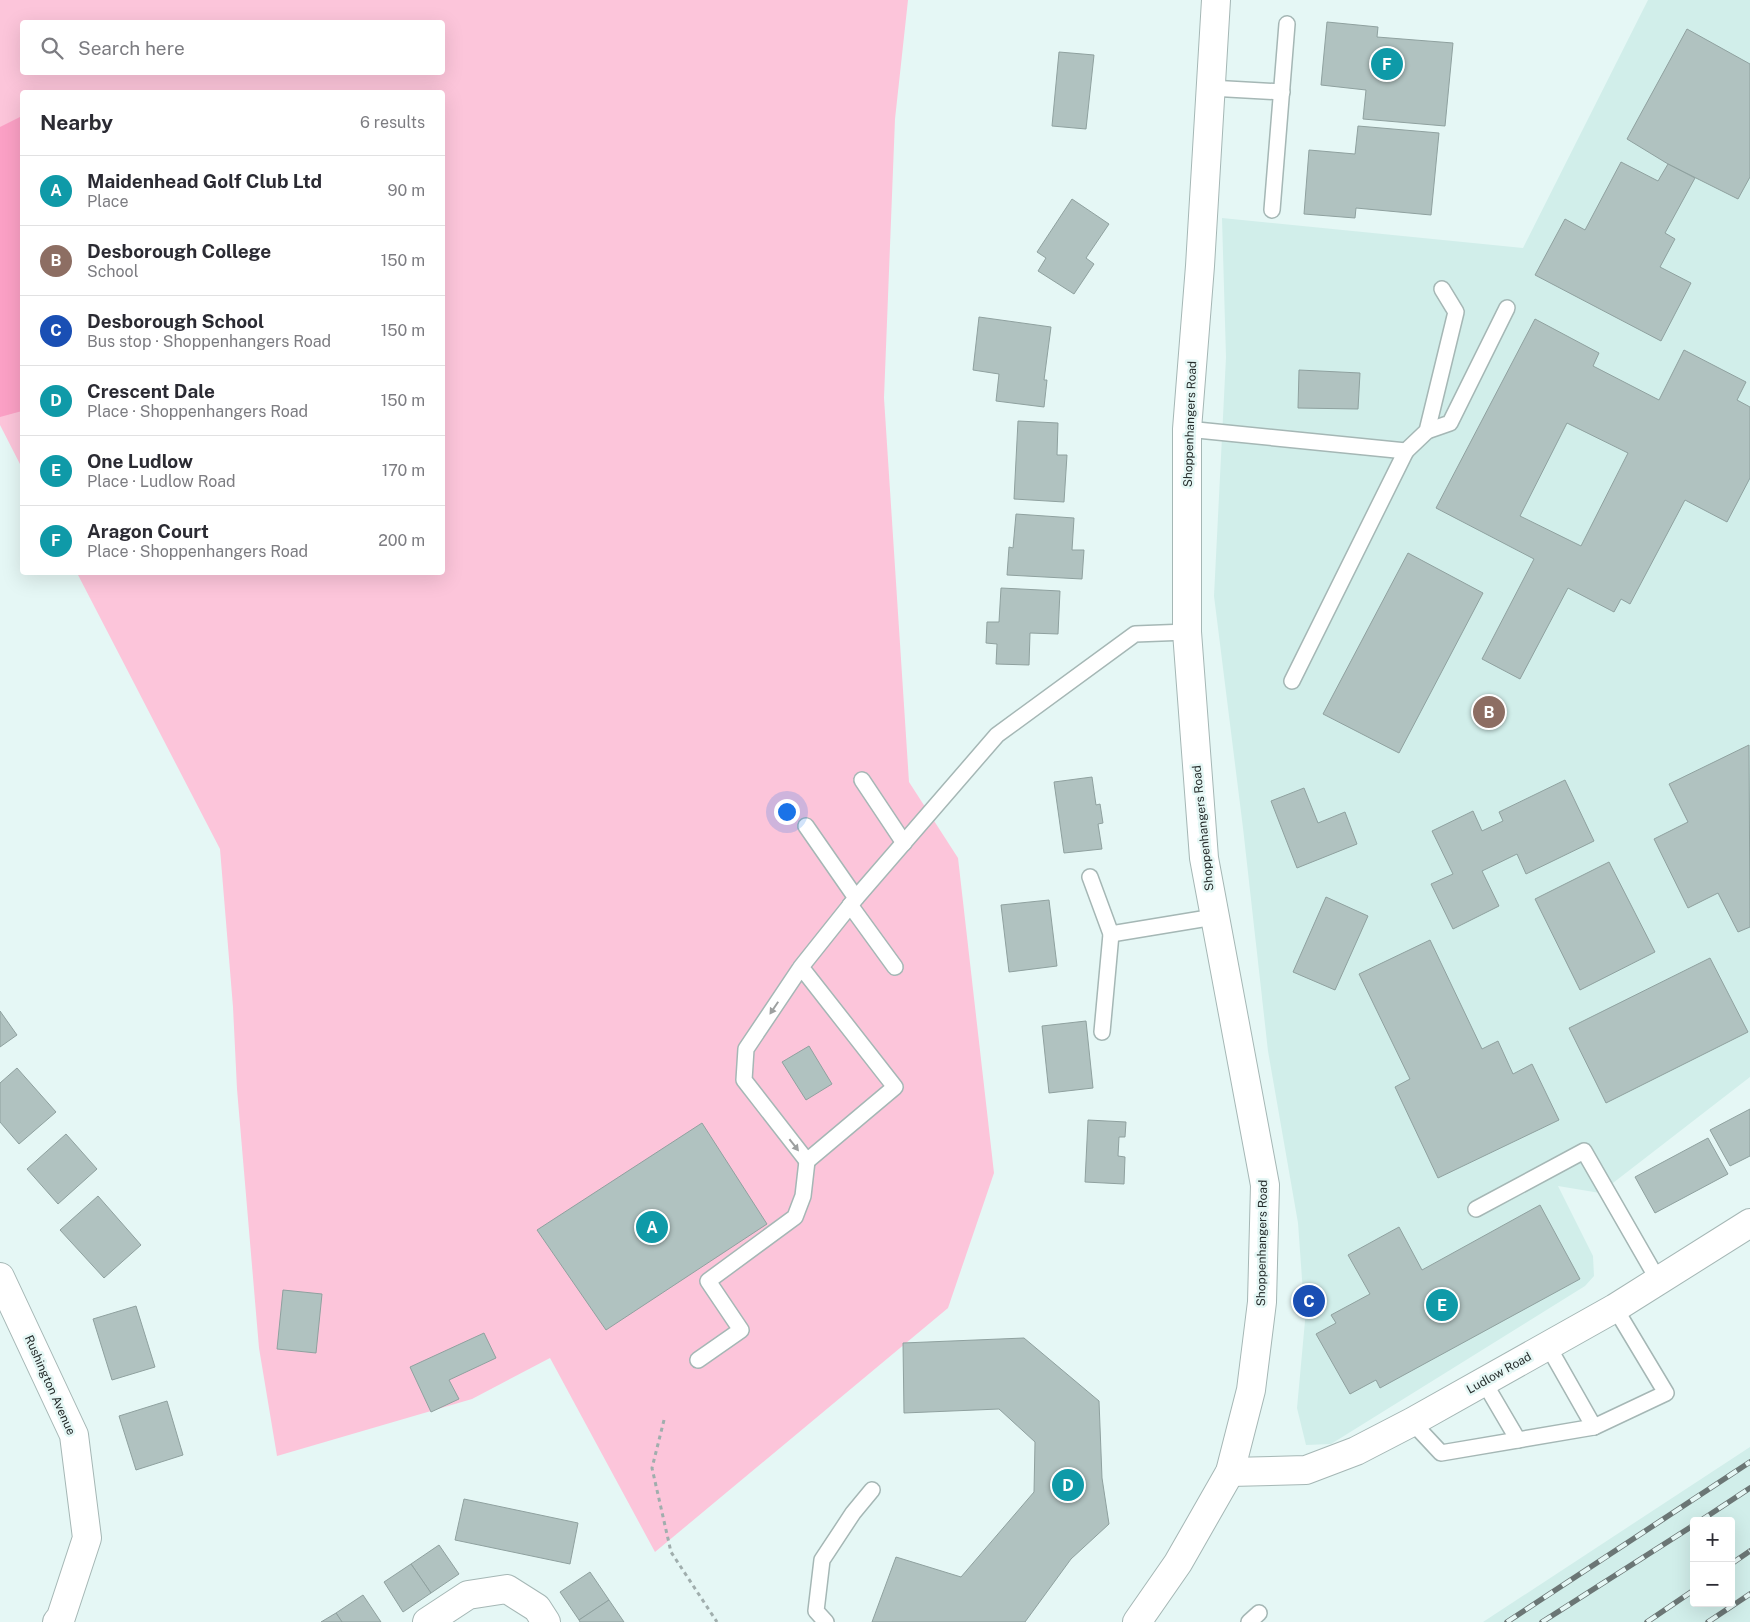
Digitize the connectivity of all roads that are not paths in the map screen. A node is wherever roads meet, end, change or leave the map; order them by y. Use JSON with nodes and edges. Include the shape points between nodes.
{"nodes":[{"id":1,"x":1216,"y":0,"type":"edge"},
{"id":2,"x":1287,"y":24,"type":"dead end"},
{"id":3,"x":1210,"y":88,"type":"junction"},
{"id":4,"x":1282,"y":92,"type":"junction"},
{"id":5,"x":1272,"y":210,"type":"dead end"},
{"id":6,"x":1442,"y":289,"type":"dead end"},
{"id":7,"x":1507,"y":308,"type":"dead end"},
{"id":8,"x":1187,"y":429,"type":"junction"},
{"id":9,"x":1428,"y":431,"type":"junction"},
{"id":10,"x":1406,"y":451,"type":"junction"},
{"id":11,"x":1187,"y":632,"type":"junction"},
{"id":12,"x":1292,"y":681,"type":"dead end"},
{"id":13,"x":862,"y":780,"type":"dead end"},
{"id":14,"x":806,"y":826,"type":"dead end"},
{"id":15,"x":904,"y":843,"type":"junction"},
{"id":16,"x":1090,"y":876,"type":"dead end"},
{"id":17,"x":853,"y":901,"type":"junction"},
{"id":18,"x":1214,"y":917,"type":"junction"},
{"id":19,"x":1111,"y":934,"type":"junction"},
{"id":20,"x":801,"y":967,"type":"junction"},
{"id":21,"x":895,"y":967,"type":"dead end"},
{"id":22,"x":1102,"y":1032,"type":"dead end"},
{"id":23,"x":807,"y":1161,"type":"junction"},
{"id":24,"x":1476,"y":1209,"type":"dead end"},
{"id":25,"x":1750,"y":1223,"type":"edge"},
{"id":26,"x":1658,"y":1280,"type":"junction"},
{"id":27,"x":3,"y":1291,"type":"edge"},
{"id":28,"x":1615,"y":1308,"type":"junction"},
{"id":29,"x":1548,"y":1346,"type":"junction"},
{"id":30,"x":698,"y":1360,"type":"dead end"},
{"id":31,"x":1484,"y":1382,"type":"junction"},
{"id":32,"x":1412,"y":1422,"type":"junction"},
{"id":33,"x":1594,"y":1427,"type":"junction"},
{"id":34,"x":1518,"y":1440,"type":"junction"},
{"id":35,"x":1230,"y":1472,"type":"junction"},
{"id":36,"x":872,"y":1490,"type":"dead end"},
{"id":37,"x":57,"y":1622,"type":"edge"},
{"id":38,"x":427,"y":1622,"type":"edge"},
{"id":39,"x":546,"y":1622,"type":"edge"},
{"id":40,"x":826,"y":1622,"type":"edge"},
{"id":41,"x":1137,"y":1622,"type":"edge"}],
"edges":[{"from":1,"to":3,"type":"street","name":"Shoppenhangers Road"},
{"from":2,"to":4,"type":"lane"},
{"from":3,"to":4,"type":"lane"},
{"from":3,"to":8,"type":"street","name":"Shoppenhangers Road"},
{"from":4,"to":5,"type":"lane"},
{"from":6,"to":9,"type":"lane","via":[[1456,312]]},
{"from":7,"to":9,"type":"lane","via":[[1450,423]]},
{"from":8,"to":10,"type":"lane"},
{"from":8,"to":11,"type":"street","name":"Shoppenhangers Road"},
{"from":9,"to":10,"type":"lane"},
{"from":10,"to":12,"type":"lane"},
{"from":11,"to":15,"type":"lane","via":[[1135,634],[998,735]]},
{"from":11,"to":18,"type":"street","name":"Shoppenhangers Road","via":[[1204,858]]},
{"from":13,"to":15,"type":"lane"},
{"from":14,"to":17,"type":"lane"},
{"from":15,"to":17,"type":"lane"},
{"from":16,"to":19,"type":"lane"},
{"from":17,"to":20,"type":"lane"},
{"from":17,"to":21,"type":"lane"},
{"from":18,"to":19,"type":"lane"},
{"from":18,"to":35,"type":"street","name":"Shoppenhangers Road","via":[[1265,1185],[1262,1302],[1251,1390]]},
{"from":19,"to":22,"type":"lane"},
{"from":20,"to":23,"type":"lane","one_way":true,"via":[[746,1049],[744,1080]]},
{"from":20,"to":23,"type":"lane","via":[[895,1087]]},
{"from":23,"to":30,"type":"lane","via":[[795,1217],[708,1281],[742,1330]]},
{"from":24,"to":26,"type":"lane","via":[[1584,1151]]},
{"from":25,"to":26,"type":"street","name":"Ludlow Road"},
{"from":26,"to":28,"type":"street","name":"Ludlow Road"},
{"from":27,"to":37,"type":"street","name":"Rushington Avenue","via":[[74,1435],[87,1538]]},
{"from":28,"to":29,"type":"street","name":"Ludlow Road"},
{"from":28,"to":33,"type":"lane","via":[[1666,1393]]},
{"from":29,"to":31,"type":"street","name":"Ludlow Road"},
{"from":29,"to":33,"type":"lane"},
{"from":31,"to":32,"type":"street","name":"Ludlow Road"},
{"from":31,"to":34,"type":"lane"},
{"from":32,"to":34,"type":"lane","via":[[1441,1453]]},
{"from":32,"to":35,"type":"street","name":"Ludlow Road","via":[[1356,1451],[1306,1470]]},
{"from":33,"to":34,"type":"lane"},
{"from":35,"to":41,"type":"street","name":"Shoppenhangers Road","via":[[1178,1562]]},
{"from":36,"to":40,"type":"lane","via":[[822,1560],[816,1611]]},
{"from":38,"to":39,"type":"street","via":[[468,1595],[507,1589],[537,1608]]}]}
